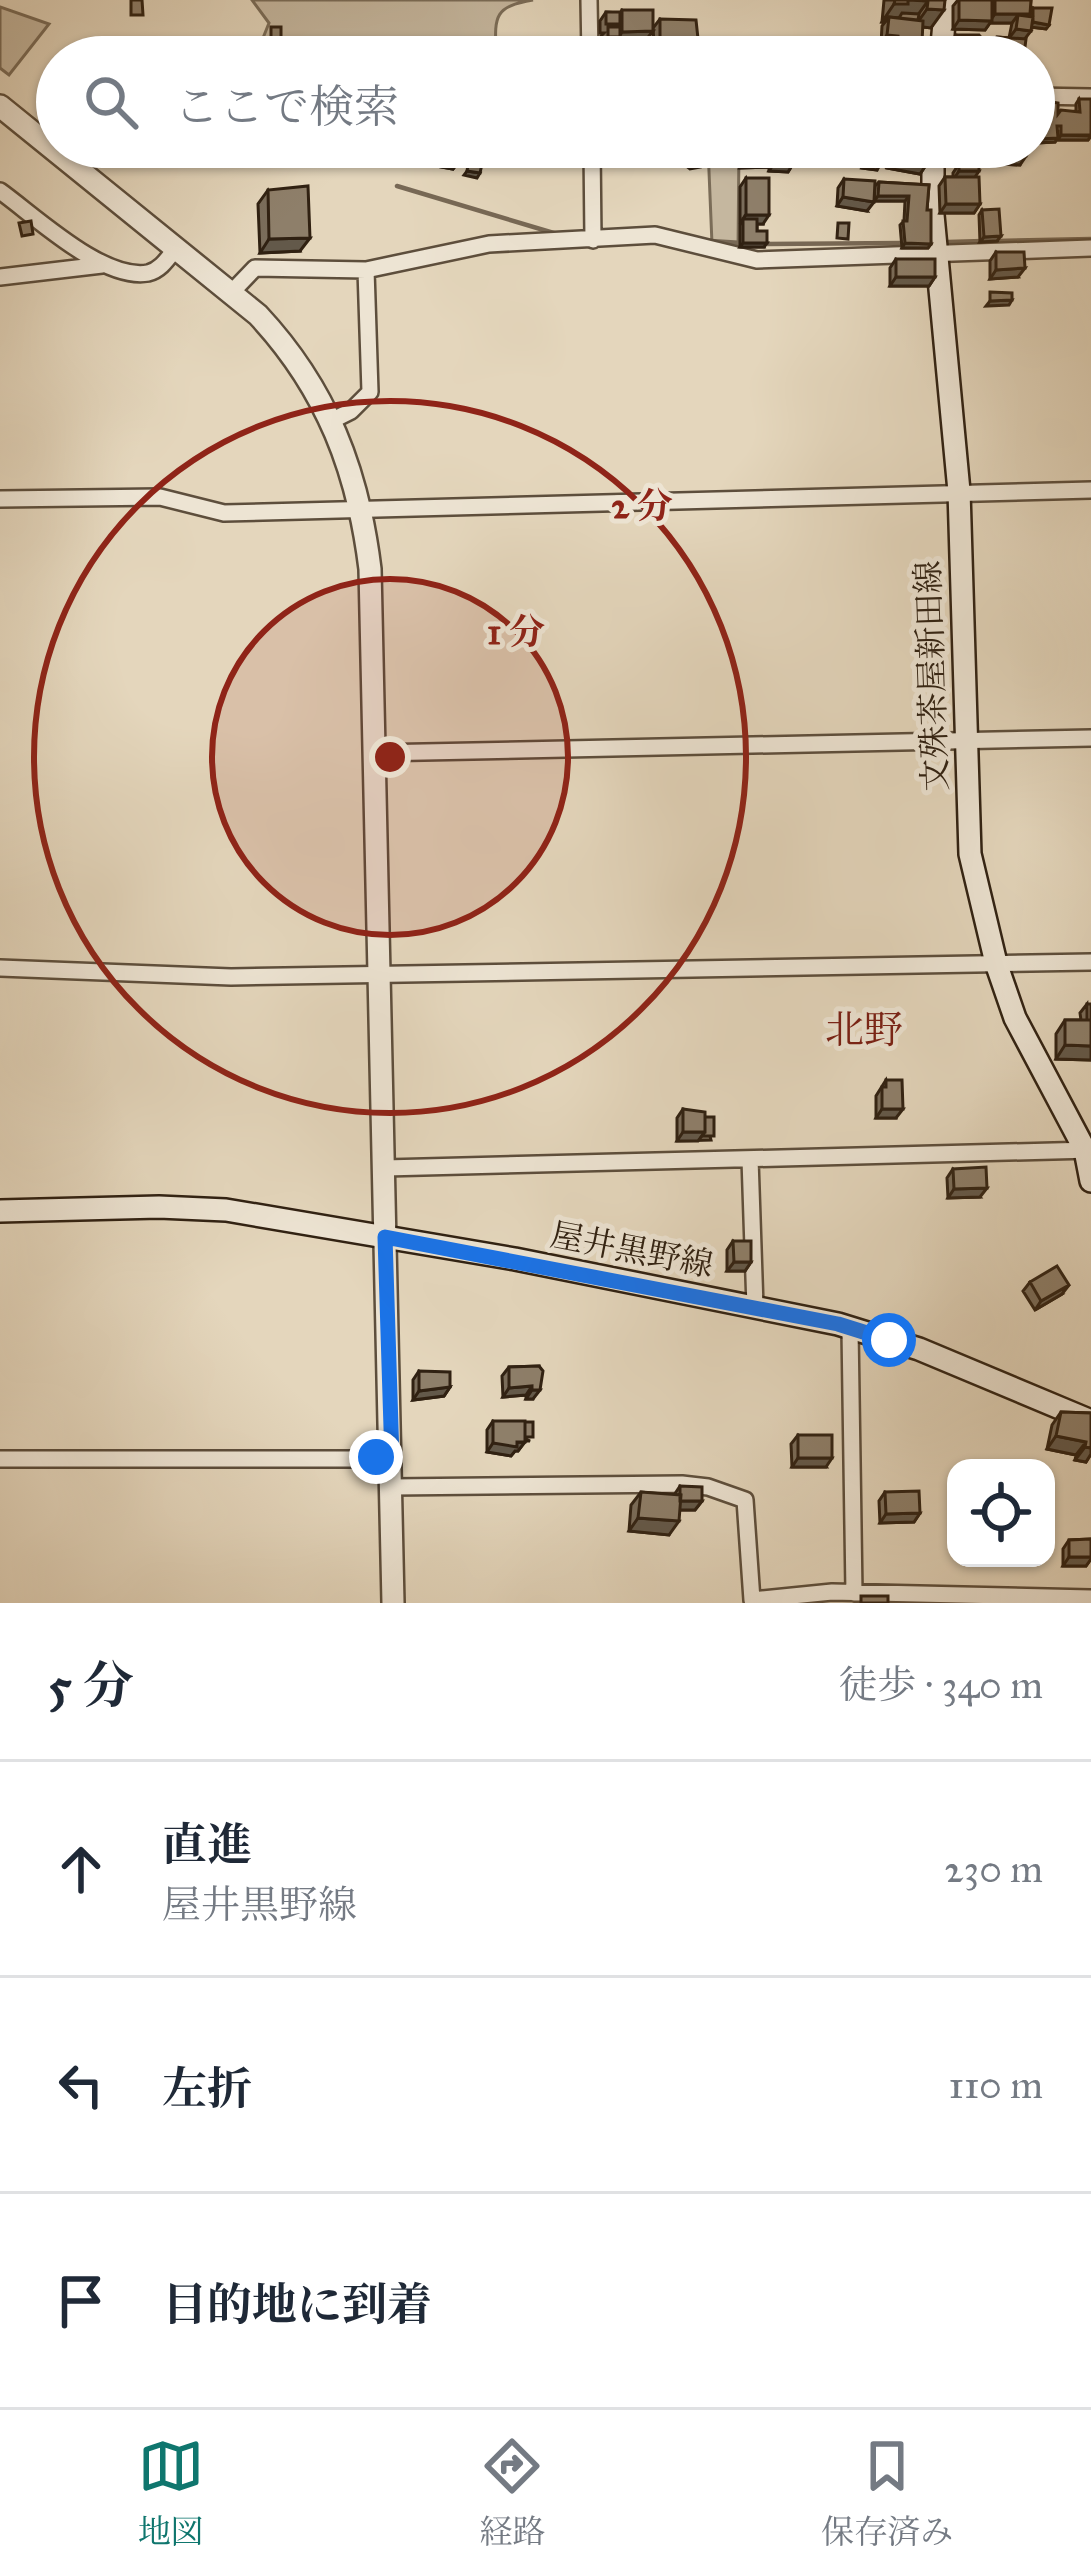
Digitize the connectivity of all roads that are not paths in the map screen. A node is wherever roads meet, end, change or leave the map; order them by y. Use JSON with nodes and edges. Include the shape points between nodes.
{"nodes":[{"id":1,"x":589,"y":0,"type":"edge"},
{"id":2,"x":946,"y":0,"type":"edge"},
{"id":3,"x":590,"y":36,"type":"edge"},
{"id":4,"x":942,"y":36,"type":"edge"},
{"id":5,"x":1055,"y":96,"type":"edge"},
{"id":6,"x":1091,"y":97,"type":"edge"},
{"id":7,"x":0,"y":106,"type":"edge"},
{"id":8,"x":36,"y":135,"type":"edge"},
{"id":9,"x":77,"y":168,"type":"edge"},
{"id":10,"x":592,"y":168,"type":"edge"},
{"id":11,"x":932,"y":168,"type":"edge"},
{"id":12,"x":0,"y":191,"type":"edge"},
{"id":13,"x":593,"y":240,"type":"junction"},
{"id":14,"x":176,"y":248,"type":"junction"},
{"id":15,"x":1091,"y":248,"type":"edge"},
{"id":16,"x":936,"y":254,"type":"junction"},
{"id":17,"x":102,"y":265,"type":"junction"},
{"id":18,"x":367,"y":270,"type":"junction"},
{"id":19,"x":0,"y":277,"type":"edge"},
{"id":20,"x":231,"y":293,"type":"junction"},
{"id":21,"x":333,"y":420,"type":"junction"},
{"id":22,"x":1091,"y":490,"type":"edge"},
{"id":23,"x":958,"y":491,"type":"junction"},
{"id":24,"x":0,"y":499,"type":"edge"},
{"id":25,"x":363,"y":512,"type":"junction"},
{"id":26,"x":1091,"y":738,"type":"edge"},
{"id":27,"x":964,"y":741,"type":"junction"},
{"id":28,"x":375,"y":753,"type":"junction"},
{"id":29,"x":1091,"y":962,"type":"edge"},
{"id":30,"x":996,"y":963,"type":"junction"},
{"id":31,"x":0,"y":968,"type":"edge"},
{"id":32,"x":380,"y":975,"type":"junction"},
{"id":33,"x":1088,"y":1150,"type":"edge"},
{"id":34,"x":750,"y":1159,"type":"junction"},
{"id":35,"x":385,"y":1168,"type":"junction"},
{"id":36,"x":1091,"y":1181,"type":"edge"},
{"id":37,"x":0,"y":1211,"type":"edge"},
{"id":38,"x":385,"y":1237,"type":"junction"},
{"id":39,"x":755,"y":1307,"type":"junction"},
{"id":40,"x":850,"y":1329,"type":"junction"},
{"id":41,"x":1091,"y":1421,"type":"edge"},
{"id":42,"x":0,"y":1459,"type":"edge"},
{"id":43,"x":392,"y":1459,"type":"junction"},
{"id":44,"x":392,"y":1487,"type":"junction"},
{"id":45,"x":1091,"y":1576,"type":"edge"},
{"id":46,"x":854,"y":1593,"type":"junction"},
{"id":47,"x":1085,"y":1598,"type":"edge"},
{"id":48,"x":393,"y":1603,"type":"edge"}],
"edges":[{"from":1,"to":3,"type":"street"},
{"from":2,"to":4,"type":"main road"},
{"from":5,"to":6,"type":"street"},
{"from":7,"to":8,"type":"main road"},
{"from":9,"to":14,"type":"main road"},
{"from":10,"to":13,"type":"street"},
{"from":11,"to":16,"type":"main road","name":"文殊茶屋新田線"},
{"from":12,"to":17,"type":"street"},
{"from":13,"to":16,"type":"street","via":[[655,235],[757,260]]},
{"from":13,"to":18,"type":"street","via":[[489,244]]},
{"from":14,"to":17,"type":"street","via":[[150,273]]},
{"from":14,"to":20,"type":"main road"},
{"from":15,"to":16,"type":"street"},
{"from":16,"to":23,"type":"main road","name":"文殊茶屋新田線"},
{"from":17,"to":19,"type":"street"},
{"from":18,"to":20,"type":"street","via":[[255,268]]},
{"from":18,"to":21,"type":"street","via":[[370,392]]},
{"from":20,"to":21,"type":"main road","via":[[287,346]]},
{"from":21,"to":25,"type":"main road"},
{"from":22,"to":23,"type":"street"},
{"from":23,"to":25,"type":"street"},
{"from":23,"to":27,"type":"main road","name":"文殊茶屋新田線"},
{"from":24,"to":25,"type":"street","via":[[160,497],[224,513]]},
{"from":25,"to":28,"type":"main road"},
{"from":26,"to":27,"type":"street"},
{"from":27,"to":28,"type":"street"},
{"from":27,"to":30,"type":"main road","name":"文殊茶屋新田線","via":[[970,854]]},
{"from":28,"to":32,"type":"main road"},
{"from":29,"to":30,"type":"street"},
{"from":30,"to":32,"type":"street"},
{"from":30,"to":33,"type":"main road","name":"文殊茶屋新田線","via":[[1015,1018]]},
{"from":31,"to":32,"type":"street"},
{"from":32,"to":35,"type":"main road"},
{"from":33,"to":34,"type":"street"},
{"from":33,"to":36,"type":"main road","name":"文殊茶屋新田線"},
{"from":34,"to":35,"type":"street"},
{"from":34,"to":39,"type":"street"},
{"from":35,"to":38,"type":"main road"},
{"from":37,"to":38,"type":"main road","name":"屋井黒野線","via":[[226,1210]]},
{"from":38,"to":39,"type":"main road","name":"屋井黒野線"},
{"from":38,"to":43,"type":"main road"},
{"from":39,"to":40,"type":"main road","name":"屋井黒野線"},
{"from":40,"to":41,"type":"main road","name":"屋井黒野線"},
{"from":40,"to":46,"type":"street"},
{"from":42,"to":43,"type":"street"},
{"from":43,"to":44,"type":"main road"},
{"from":44,"to":46,"type":"street","via":[[708,1487],[745,1499],[752,1600]]},
{"from":44,"to":48,"type":"main road"},
{"from":45,"to":47,"type":"street"},
{"from":46,"to":47,"type":"street"}]}
